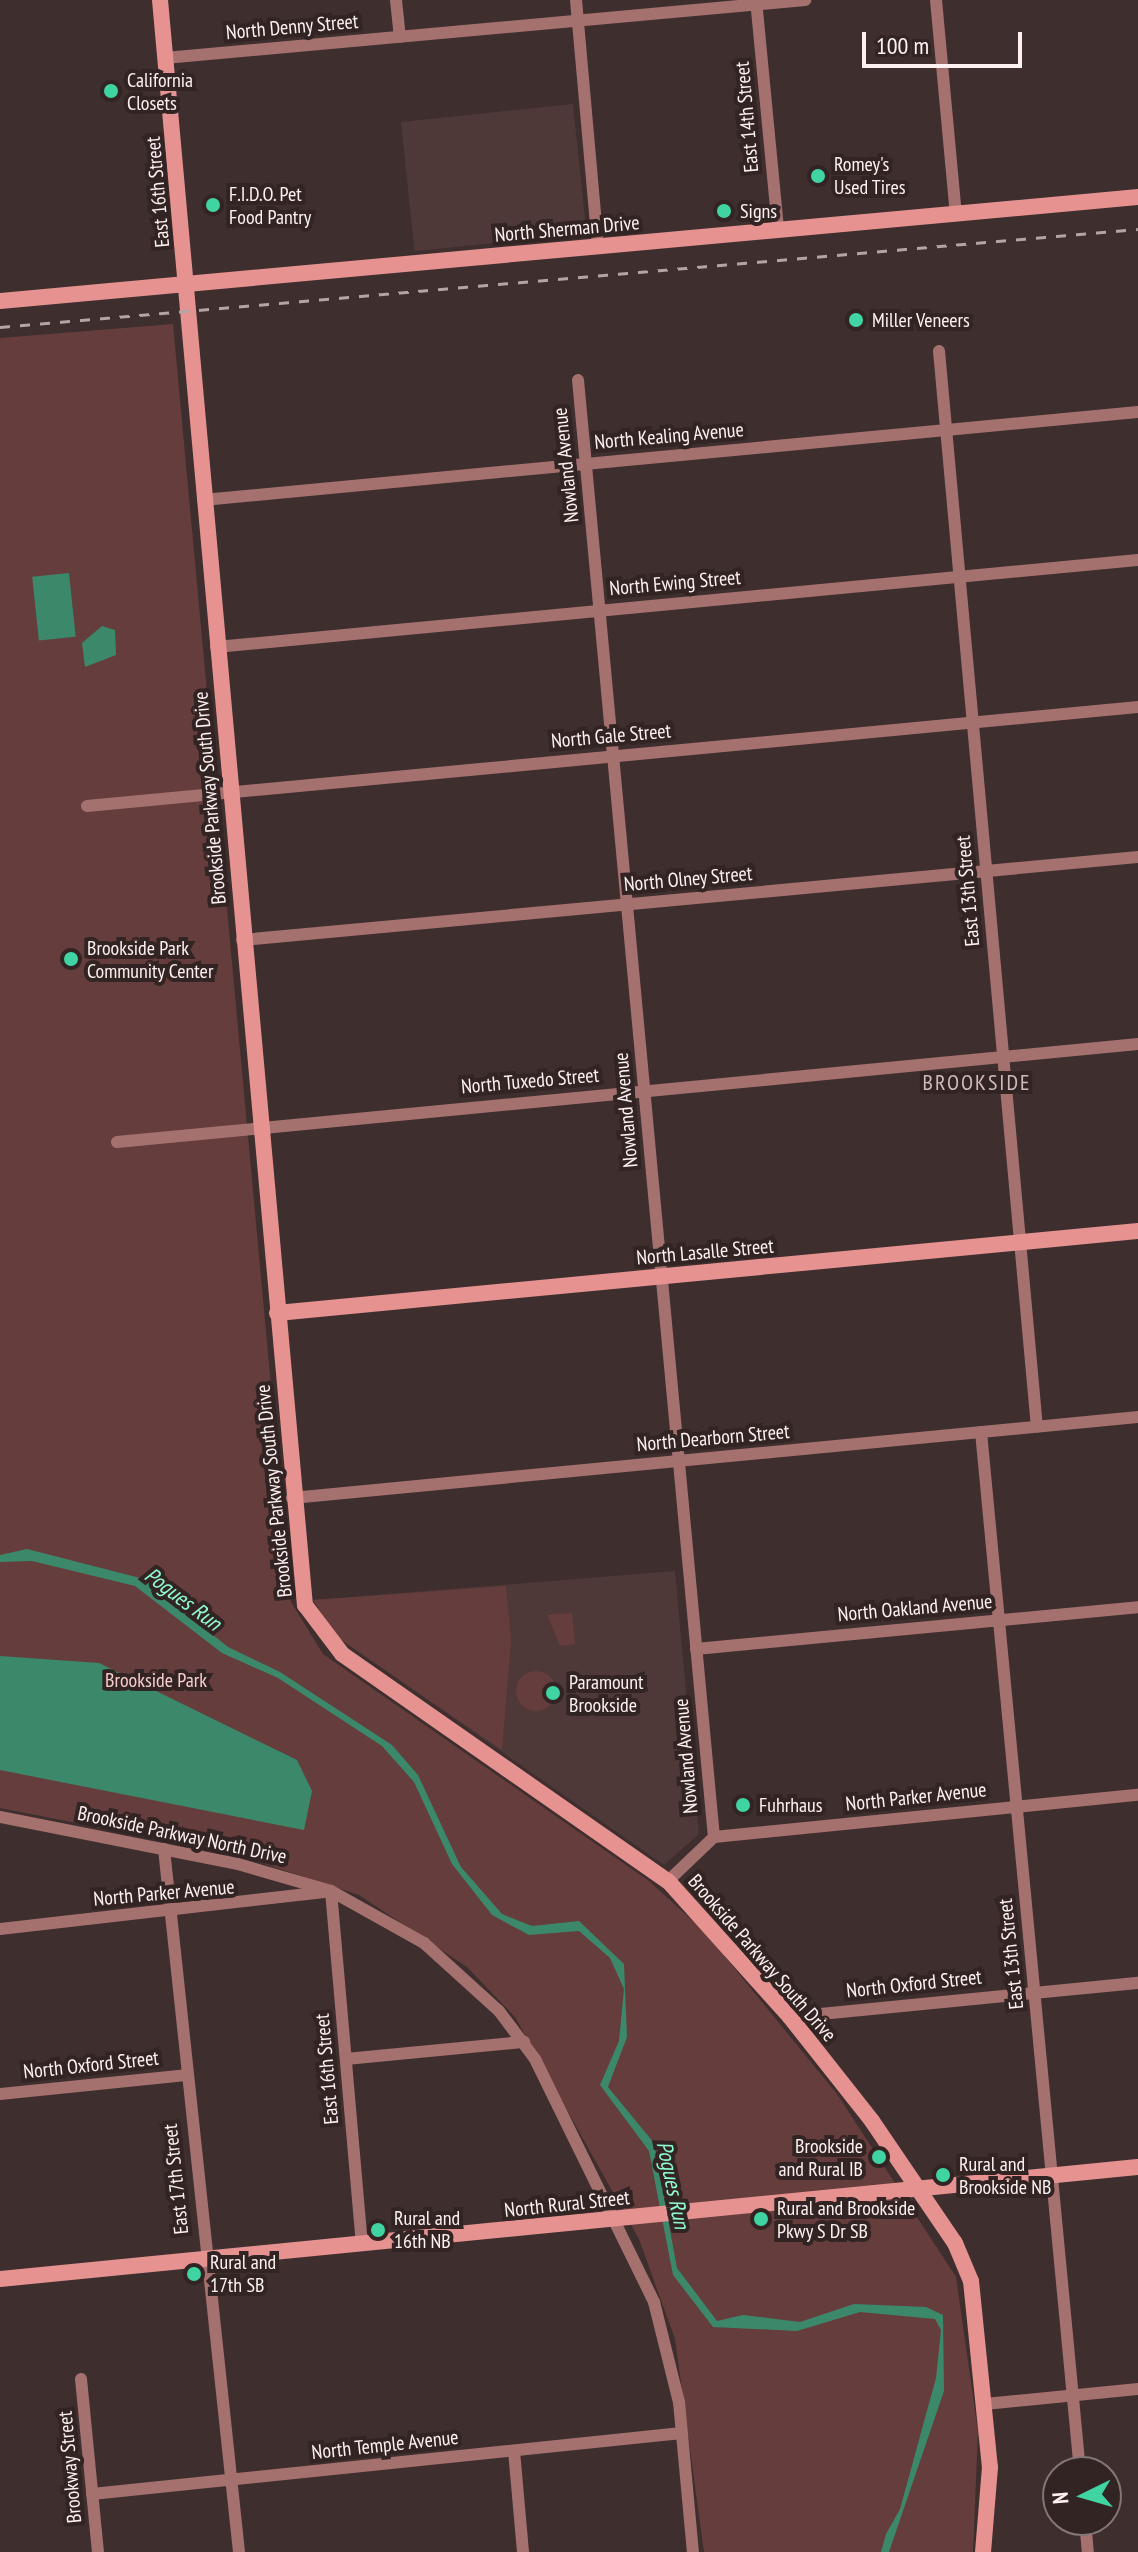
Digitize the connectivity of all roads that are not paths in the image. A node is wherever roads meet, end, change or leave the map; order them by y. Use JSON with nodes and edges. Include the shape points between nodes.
{"nodes":[{"id":1,"x":160,"y":0,"type":"edge"},
{"id":2,"x":396,"y":0,"type":"edge"},
{"id":3,"x":576,"y":0,"type":"edge"},
{"id":4,"x":805,"y":0,"type":"edge"},
{"id":5,"x":936,"y":0,"type":"edge"},
{"id":6,"x":756,"y":2,"type":"edge"},
{"id":7,"x":578,"y":21,"type":"junction"},
{"id":8,"x":400,"y":37,"type":"junction"},
{"id":9,"x":165,"y":58,"type":"junction"},
{"id":10,"x":1138,"y":197,"type":"edge"},
{"id":11,"x":956,"y":214,"type":"junction"},
{"id":12,"x":778,"y":230,"type":"junction"},
{"id":13,"x":598,"y":247,"type":"junction"},
{"id":14,"x":186,"y":285,"type":"junction"},
{"id":15,"x":0,"y":301,"type":"edge"},
{"id":16,"x":939,"y":351,"type":"dead end"},
{"id":17,"x":578,"y":380,"type":"dead end"},
{"id":18,"x":1138,"y":412,"type":"edge"},
{"id":19,"x":946,"y":430,"type":"junction"},
{"id":20,"x":586,"y":464,"type":"junction"},
{"id":21,"x":203,"y":500,"type":"junction"},
{"id":22,"x":1138,"y":560,"type":"edge"},
{"id":23,"x":959,"y":576,"type":"junction"},
{"id":24,"x":600,"y":610,"type":"junction"},
{"id":25,"x":216,"y":647,"type":"junction"},
{"id":26,"x":1138,"y":707,"type":"edge"},
{"id":27,"x":973,"y":722,"type":"junction"},
{"id":28,"x":613,"y":756,"type":"junction"},
{"id":29,"x":229,"y":793,"type":"junction"},
{"id":30,"x":87,"y":806,"type":"dead end"},
{"id":31,"x":1138,"y":857,"type":"edge"},
{"id":32,"x":986,"y":871,"type":"junction"},
{"id":33,"x":627,"y":904,"type":"junction"},
{"id":34,"x":242,"y":940,"type":"junction"},
{"id":35,"x":1138,"y":1044,"type":"edge"},
{"id":36,"x":1003,"y":1056,"type":"junction"},
{"id":37,"x":644,"y":1090,"type":"junction"},
{"id":38,"x":260,"y":1127,"type":"junction"},
{"id":39,"x":117,"y":1142,"type":"dead end"},
{"id":40,"x":1138,"y":1231,"type":"edge"},
{"id":41,"x":1020,"y":1242,"type":"junction"},
{"id":42,"x":662,"y":1277,"type":"junction"},
{"id":43,"x":277,"y":1313,"type":"junction"},
{"id":44,"x":1138,"y":1417,"type":"edge"},
{"id":45,"x":1037,"y":1427,"type":"junction"},
{"id":46,"x":981,"y":1432,"type":"junction"},
{"id":47,"x":679,"y":1461,"type":"junction"},
{"id":48,"x":292,"y":1498,"type":"junction"},
{"id":49,"x":1138,"y":1607,"type":"edge"},
{"id":50,"x":999,"y":1621,"type":"junction"},
{"id":51,"x":696,"y":1649,"type":"junction"},
{"id":52,"x":1138,"y":1795,"type":"edge"},
{"id":53,"x":1017,"y":1807,"type":"junction"},
{"id":54,"x":0,"y":1817,"type":"edge"},
{"id":55,"x":714,"y":1837,"type":"junction"},
{"id":56,"x":164,"y":1849,"type":"junction"},
{"id":57,"x":668,"y":1881,"type":"junction"},
{"id":58,"x":331,"y":1891,"type":"junction"},
{"id":59,"x":170,"y":1912,"type":"junction"},
{"id":60,"x":0,"y":1929,"type":"edge"},
{"id":61,"x":1138,"y":1983,"type":"edge"},
{"id":62,"x":1034,"y":1993,"type":"junction"},
{"id":63,"x":790,"y":2017,"type":"junction"},
{"id":64,"x":524,"y":2042,"type":"junction"},
{"id":65,"x":346,"y":2059,"type":"junction"},
{"id":66,"x":186,"y":2075,"type":"junction"},
{"id":67,"x":0,"y":2094,"type":"edge"},
{"id":68,"x":1138,"y":2167,"type":"edge"},
{"id":69,"x":1052,"y":2176,"type":"junction"},
{"id":70,"x":920,"y":2190,"type":"junction"},
{"id":71,"x":617,"y":2219,"type":"junction"},
{"id":72,"x":362,"y":2244,"type":"junction"},
{"id":73,"x":204,"y":2259,"type":"junction"},
{"id":74,"x":0,"y":2279,"type":"edge"},
{"id":75,"x":81,"y":2379,"type":"dead end"},
{"id":76,"x":1138,"y":2389,"type":"edge"},
{"id":77,"x":1073,"y":2395,"type":"junction"},
{"id":78,"x":985,"y":2404,"type":"junction"},
{"id":79,"x":682,"y":2433,"type":"junction"},
{"id":80,"x":514,"y":2451,"type":"junction"},
{"id":81,"x":1079,"y":2456,"type":"edge"},
{"id":82,"x":226,"y":2481,"type":"junction"},
{"id":83,"x":92,"y":2494,"type":"junction"},
{"id":84,"x":98,"y":2552,"type":"edge"},
{"id":85,"x":239,"y":2552,"type":"edge"},
{"id":86,"x":523,"y":2552,"type":"edge"},
{"id":87,"x":693,"y":2552,"type":"edge"},
{"id":88,"x":983,"y":2552,"type":"edge"}],
"edges":[{"from":1,"to":9,"type":"main road","name":"East 16th Street"},
{"from":2,"to":8,"type":"street"},
{"from":3,"to":7,"type":"street"},
{"from":4,"to":6,"type":"street","name":"North Denny Street"},
{"from":5,"to":11,"type":"street"},
{"from":6,"to":7,"type":"street","name":"North Denny Street"},
{"from":6,"to":12,"type":"street","name":"East 14th Street"},
{"from":7,"to":8,"type":"street","name":"North Denny Street"},
{"from":7,"to":13,"type":"street"},
{"from":8,"to":9,"type":"street","name":"North Denny Street"},
{"from":9,"to":14,"type":"main road","name":"East 16th Street"},
{"from":10,"to":11,"type":"main road","name":"North Sherman Drive"},
{"from":11,"to":12,"type":"main road","name":"North Sherman Drive"},
{"from":12,"to":13,"type":"main road","name":"North Sherman Drive"},
{"from":13,"to":14,"type":"main road","name":"North Sherman Drive"},
{"from":14,"to":15,"type":"main road","name":"North Sherman Drive"},
{"from":14,"to":21,"type":"main road","name":"Brookside Parkway South Drive"},
{"from":16,"to":19,"type":"street","name":"East 13th Street"},
{"from":17,"to":20,"type":"street","name":"Nowland Avenue"},
{"from":18,"to":19,"type":"street","name":"North Kealing Avenue"},
{"from":19,"to":20,"type":"street","name":"North Kealing Avenue"},
{"from":19,"to":23,"type":"street","name":"East 13th Street"},
{"from":20,"to":21,"type":"street","name":"North Kealing Avenue"},
{"from":20,"to":24,"type":"street","name":"Nowland Avenue"},
{"from":21,"to":25,"type":"main road","name":"Brookside Parkway South Drive"},
{"from":22,"to":23,"type":"street","name":"North Ewing Street"},
{"from":23,"to":24,"type":"street","name":"North Ewing Street"},
{"from":23,"to":27,"type":"street","name":"East 13th Street"},
{"from":24,"to":25,"type":"street","name":"North Ewing Street"},
{"from":24,"to":28,"type":"street","name":"Nowland Avenue"},
{"from":25,"to":29,"type":"main road","name":"Brookside Parkway South Drive"},
{"from":26,"to":27,"type":"street","name":"North Gale Street"},
{"from":27,"to":28,"type":"street","name":"North Gale Street"},
{"from":27,"to":32,"type":"street","name":"East 13th Street"},
{"from":28,"to":29,"type":"street","name":"North Gale Street"},
{"from":28,"to":33,"type":"street","name":"Nowland Avenue"},
{"from":29,"to":30,"type":"street","name":"North Gale Street"},
{"from":29,"to":34,"type":"main road","name":"Brookside Parkway South Drive"},
{"from":31,"to":32,"type":"street","name":"North Olney Street"},
{"from":32,"to":33,"type":"street","name":"North Olney Street"},
{"from":32,"to":36,"type":"street","name":"East 13th Street"},
{"from":33,"to":34,"type":"street","name":"North Olney Street"},
{"from":33,"to":37,"type":"street","name":"Nowland Avenue"},
{"from":34,"to":38,"type":"main road","name":"Brookside Parkway South Drive"},
{"from":35,"to":36,"type":"street","name":"North Tuxedo Street"},
{"from":36,"to":37,"type":"street","name":"North Tuxedo Street"},
{"from":36,"to":41,"type":"street","name":"East 13th Street"},
{"from":37,"to":38,"type":"street","name":"North Tuxedo Street"},
{"from":37,"to":42,"type":"street","name":"Nowland Avenue"},
{"from":38,"to":39,"type":"street","name":"North Tuxedo Street"},
{"from":38,"to":43,"type":"main road","name":"Brookside Parkway South Drive"},
{"from":40,"to":41,"type":"main road","name":"North Lasalle Street"},
{"from":41,"to":42,"type":"main road","name":"North Lasalle Street"},
{"from":41,"to":45,"type":"street","name":"East 13th Street"},
{"from":42,"to":43,"type":"main road","name":"North Lasalle Street"},
{"from":42,"to":47,"type":"street","name":"Nowland Avenue"},
{"from":43,"to":48,"type":"main road","name":"Brookside Parkway South Drive"},
{"from":44,"to":45,"type":"street","name":"North Dearborn Street"},
{"from":45,"to":46,"type":"street","name":"North Dearborn Street"},
{"from":46,"to":47,"type":"street","name":"North Dearborn Street"},
{"from":46,"to":50,"type":"street","name":"East 13th Street"},
{"from":47,"to":48,"type":"street","name":"North Dearborn Street"},
{"from":47,"to":51,"type":"street","name":"Nowland Avenue"},
{"from":48,"to":57,"type":"main road","name":"Brookside Parkway South Drive","via":[[303,1600],[330,1644]]},
{"from":49,"to":50,"type":"street","name":"North Oakland Avenue"},
{"from":50,"to":51,"type":"street","name":"North Oakland Avenue"},
{"from":50,"to":53,"type":"street","name":"East 13th Street"},
{"from":51,"to":55,"type":"street","name":"Nowland Avenue"},
{"from":52,"to":53,"type":"street","name":"North Parker Avenue"},
{"from":53,"to":55,"type":"street","name":"North Parker Avenue"},
{"from":53,"to":62,"type":"street","name":"East 13th Street"},
{"from":54,"to":56,"type":"street","name":"Brookside Parkway North Drive"},
{"from":55,"to":57,"type":"street"},
{"from":56,"to":58,"type":"street","name":"Brookside Parkway North Drive"},
{"from":56,"to":59,"type":"street","name":"East 17th Street"},
{"from":57,"to":63,"type":"main road","name":"Brookside Parkway South Drive"},
{"from":58,"to":59,"type":"street","name":"North Parker Avenue"},
{"from":58,"to":64,"type":"street","name":"Brookside Parkway North Drive","via":[[424,1943]]},
{"from":58,"to":65,"type":"street","name":"East 16th Street"},
{"from":59,"to":60,"type":"street","name":"North Parker Avenue"},
{"from":59,"to":66,"type":"street","name":"East 17th Street"},
{"from":61,"to":62,"type":"street","name":"North Oxford Street"},
{"from":62,"to":63,"type":"street","name":"North Oxford Street"},
{"from":62,"to":69,"type":"street","name":"East 13th Street"},
{"from":63,"to":70,"type":"main road","name":"Brookside Parkway South Drive"},
{"from":64,"to":65,"type":"street"},
{"from":64,"to":71,"type":"street","name":"Brookside Parkway North Drive"},
{"from":65,"to":72,"type":"street","name":"East 16th Street"},
{"from":66,"to":67,"type":"street","name":"North Oxford Street"},
{"from":66,"to":73,"type":"street","name":"East 17th Street"},
{"from":68,"to":69,"type":"main road","name":"North Rural Street"},
{"from":69,"to":70,"type":"main road","name":"North Rural Street"},
{"from":69,"to":77,"type":"street","name":"East 13th Street"},
{"from":70,"to":71,"type":"main road","name":"North Rural Street"},
{"from":70,"to":78,"type":"main road","name":"Brookside Parkway South Drive","via":[[971,2281]]},
{"from":71,"to":72,"type":"main road","name":"North Rural Street"},
{"from":71,"to":79,"type":"street","name":"Brookside Parkway North Drive","via":[[667,2344]]},
{"from":72,"to":73,"type":"main road","name":"North Rural Street"},
{"from":73,"to":74,"type":"main road","name":"North Rural Street"},
{"from":73,"to":82,"type":"street","name":"East 17th Street"},
{"from":75,"to":83,"type":"street","name":"Brookway Street"},
{"from":76,"to":77,"type":"street"},
{"from":77,"to":78,"type":"street"},
{"from":77,"to":81,"type":"street","name":"East 13th Street"},
{"from":78,"to":88,"type":"main road","name":"Brookside Parkway South Drive","via":[[990,2487]]},
{"from":79,"to":80,"type":"street","name":"North Temple Avenue"},
{"from":79,"to":87,"type":"street","name":"Brookside Parkway North Drive"},
{"from":80,"to":82,"type":"street","name":"North Temple Avenue"},
{"from":80,"to":86,"type":"street"},
{"from":82,"to":83,"type":"street","name":"North Temple Avenue"},
{"from":82,"to":85,"type":"street","name":"East 17th Street"},
{"from":83,"to":84,"type":"street","name":"Brookway Street"}]}
